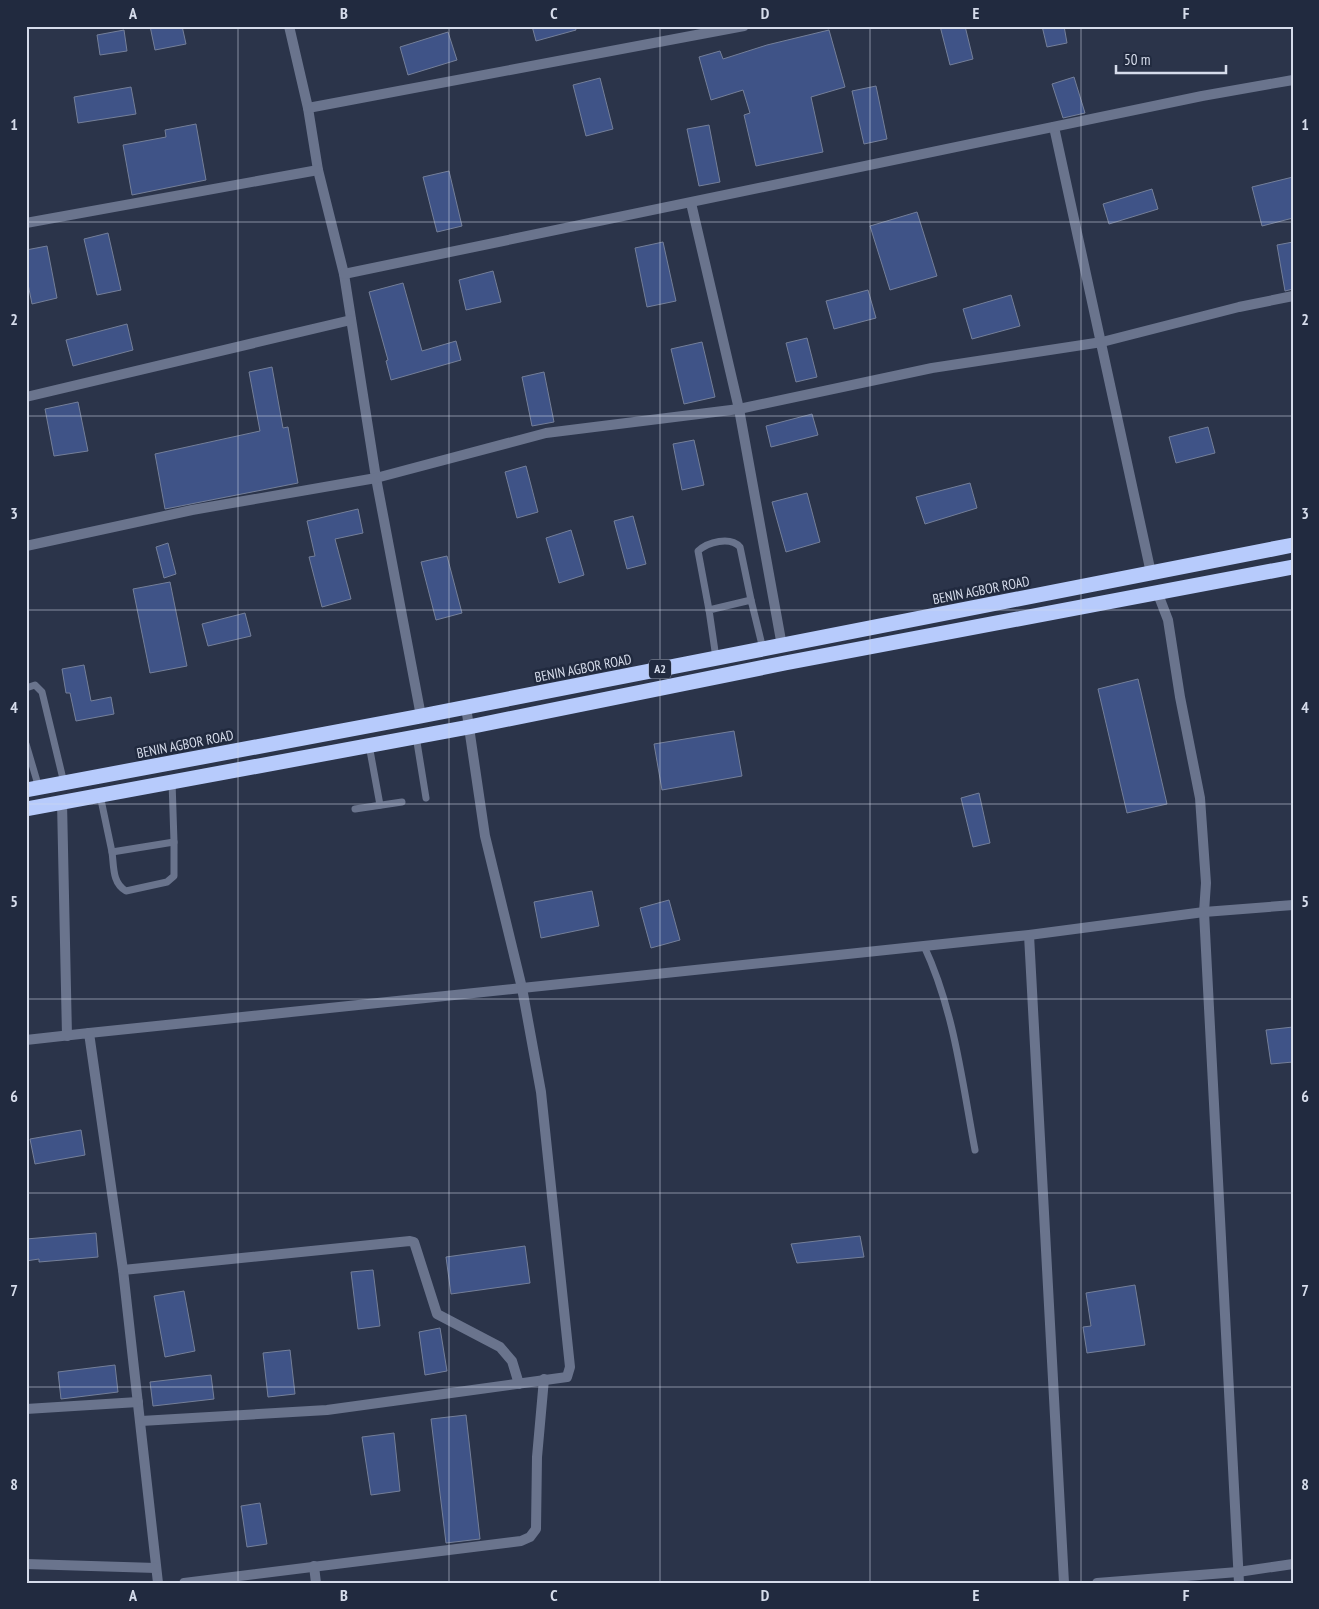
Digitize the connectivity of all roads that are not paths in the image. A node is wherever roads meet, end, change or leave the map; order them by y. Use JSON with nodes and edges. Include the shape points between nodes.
{"nodes":[{"id":1,"x":289,"y":26,"type":"edge"},
{"id":2,"x":744,"y":26,"type":"edge"},
{"id":3,"x":1293,"y":80,"type":"edge"},
{"id":4,"x":308,"y":108,"type":"junction"},
{"id":5,"x":1054,"y":127,"type":"junction"},
{"id":6,"x":318,"y":170,"type":"junction"},
{"id":7,"x":691,"y":203,"type":"junction"},
{"id":8,"x":26,"y":223,"type":"edge"},
{"id":9,"x":344,"y":274,"type":"junction"},
{"id":10,"x":1293,"y":296,"type":"edge"},
{"id":11,"x":351,"y":320,"type":"junction"},
{"id":12,"x":1102,"y":342,"type":"junction"},
{"id":13,"x":26,"y":397,"type":"edge"},
{"id":14,"x":739,"y":409,"type":"junction"},
{"id":15,"x":376,"y":478,"type":"junction"},
{"id":16,"x":1293,"y":545,"type":"edge"},
{"id":17,"x":26,"y":546,"type":"edge"},
{"id":18,"x":1293,"y":567,"type":"edge"},
{"id":19,"x":1151,"y":573,"type":"junction"},
{"id":20,"x":1158,"y":594,"type":"junction"},
{"id":21,"x":751,"y":600,"type":"junction"},
{"id":22,"x":709,"y":610,"type":"junction"},
{"id":23,"x":782,"y":646,"type":"junction"},
{"id":24,"x":763,"y":649,"type":"junction"},
{"id":25,"x":716,"y":658,"type":"junction"},
{"id":26,"x":26,"y":688,"type":"edge"},
{"id":27,"x":466,"y":707,"type":"junction"},
{"id":28,"x":421,"y":716,"type":"junction"},
{"id":29,"x":469,"y":727,"type":"junction"},
{"id":30,"x":416,"y":736,"type":"junction"},
{"id":31,"x":26,"y":744,"type":"edge"},
{"id":32,"x":369,"y":745,"type":"junction"},
{"id":33,"x":172,"y":781,"type":"junction"},
{"id":34,"x":64,"y":783,"type":"junction"},
{"id":35,"x":33,"y":789,"type":"edge"},
{"id":36,"x":100,"y":795,"type":"junction"},
{"id":37,"x":426,"y":798,"type":"dead end"},
{"id":38,"x":62,"y":802,"type":"junction"},
{"id":39,"x":402,"y":802,"type":"dead end"},
{"id":40,"x":380,"y":805,"type":"junction"},
{"id":41,"x":26,"y":809,"type":"edge"},
{"id":42,"x":355,"y":809,"type":"dead end"},
{"id":43,"x":174,"y":842,"type":"junction"},
{"id":44,"x":112,"y":852,"type":"junction"},
{"id":45,"x":1293,"y":905,"type":"edge"},
{"id":46,"x":1204,"y":912,"type":"junction"},
{"id":47,"x":1029,"y":935,"type":"junction"},
{"id":48,"x":924,"y":946,"type":"junction"},
{"id":49,"x":522,"y":988,"type":"junction"},
{"id":50,"x":89,"y":1033,"type":"junction"},
{"id":51,"x":67,"y":1036,"type":"junction"},
{"id":52,"x":26,"y":1040,"type":"edge"},
{"id":53,"x":975,"y":1150,"type":"dead end"},
{"id":54,"x":123,"y":1270,"type":"junction"},
{"id":55,"x":544,"y":1380,"type":"junction"},
{"id":56,"x":518,"y":1384,"type":"junction"},
{"id":57,"x":138,"y":1402,"type":"junction"},
{"id":58,"x":26,"y":1409,"type":"edge"},
{"id":59,"x":141,"y":1422,"type":"junction"},
{"id":60,"x":26,"y":1564,"type":"edge"},
{"id":61,"x":1293,"y":1564,"type":"edge"},
{"id":62,"x":314,"y":1566,"type":"junction"},
{"id":63,"x":156,"y":1568,"type":"junction"},
{"id":64,"x":1238,"y":1572,"type":"junction"},
{"id":65,"x":158,"y":1583,"type":"edge"},
{"id":66,"x":184,"y":1583,"type":"edge"},
{"id":67,"x":316,"y":1583,"type":"edge"},
{"id":68,"x":1064,"y":1583,"type":"edge"},
{"id":69,"x":1097,"y":1583,"type":"edge"},
{"id":70,"x":1239,"y":1583,"type":"edge"}],
"edges":[{"from":1,"to":4,"type":"street"},
{"from":2,"to":4,"type":"street"},
{"from":3,"to":5,"type":"street"},
{"from":4,"to":6,"type":"street"},
{"from":5,"to":7,"type":"street"},
{"from":5,"to":12,"type":"street"},
{"from":6,"to":8,"type":"street"},
{"from":6,"to":9,"type":"street"},
{"from":7,"to":9,"type":"street"},
{"from":7,"to":14,"type":"street"},
{"from":9,"to":11,"type":"street"},
{"from":10,"to":12,"type":"street"},
{"from":11,"to":13,"type":"street"},
{"from":11,"to":15,"type":"street"},
{"from":12,"to":14,"type":"street","via":[[932,368]]},
{"from":12,"to":19,"type":"street"},
{"from":14,"to":15,"type":"street","via":[[546,433]]},
{"from":14,"to":23,"type":"street"},
{"from":15,"to":17,"type":"street","via":[[192,510]]},
{"from":15,"to":28,"type":"street"},
{"from":16,"to":19,"type":"highway","name":"BENIN AGBOR ROAD","number":"A2"},
{"from":18,"to":20,"type":"highway","number":"A2"},
{"from":19,"to":23,"type":"highway","name":"BENIN AGBOR ROAD","number":"A2"},
{"from":20,"to":29,"type":"highway","number":"A2","via":[[785,663]]},
{"from":20,"to":46,"type":"street","via":[[1168,620],[1200,798],[1206,882]]},
{"from":21,"to":22,"type":"lane"},
{"from":21,"to":22,"type":"lane","via":[[740,547],[728,541],[704,545],[698,551]]},
{"from":21,"to":24,"type":"lane"},
{"from":22,"to":25,"type":"lane"},
{"from":23,"to":24,"type":"highway","name":"BENIN AGBOR ROAD","number":"A2"},
{"from":24,"to":25,"type":"highway","name":"BENIN AGBOR ROAD","number":"A2"},
{"from":25,"to":27,"type":"highway","name":"BENIN AGBOR ROAD","number":"A2"},
{"from":26,"to":34,"type":"lane","via":[[35,685],[42,692]]},
{"from":27,"to":28,"type":"highway","name":"BENIN AGBOR ROAD","number":"A2"},
{"from":27,"to":29,"type":"street"},
{"from":28,"to":34,"type":"highway","name":"BENIN AGBOR ROAD","number":"A2"},
{"from":29,"to":30,"type":"highway","number":"A2"},
{"from":29,"to":49,"type":"street","via":[[485,836]]},
{"from":30,"to":32,"type":"highway","number":"A2"},
{"from":30,"to":37,"type":"lane"},
{"from":31,"to":35,"type":"lane"},
{"from":32,"to":33,"type":"highway","number":"A2"},
{"from":32,"to":40,"type":"lane"},
{"from":33,"to":36,"type":"highway","number":"A2"},
{"from":33,"to":43,"type":"lane"},
{"from":34,"to":35,"type":"highway","name":"BENIN AGBOR ROAD","number":"A2"},
{"from":36,"to":38,"type":"highway","number":"A2"},
{"from":36,"to":44,"type":"lane"},
{"from":38,"to":41,"type":"highway","number":"A2"},
{"from":38,"to":51,"type":"street"},
{"from":39,"to":40,"type":"lane"},
{"from":40,"to":42,"type":"lane"},
{"from":43,"to":44,"type":"lane"},
{"from":43,"to":44,"type":"lane","via":[[174,876],[167,882],[126,891],[116,880]]},
{"from":45,"to":46,"type":"street"},
{"from":46,"to":47,"type":"street"},
{"from":46,"to":64,"type":"street"},
{"from":47,"to":48,"type":"street"},
{"from":47,"to":68,"type":"street"},
{"from":48,"to":49,"type":"street"},
{"from":48,"to":53,"type":"lane","via":[[939,977],[949,1011]]},
{"from":49,"to":50,"type":"street"},
{"from":49,"to":55,"type":"street","via":[[541,1092],[570,1367],[567,1376]]},
{"from":50,"to":51,"type":"street"},
{"from":50,"to":54,"type":"street"},
{"from":51,"to":52,"type":"street"},
{"from":54,"to":56,"type":"street","via":[[414,1242],[437,1314],[500,1347],[512,1361]]},
{"from":54,"to":57,"type":"street"},
{"from":55,"to":56,"type":"street"},
{"from":55,"to":62,"type":"street","via":[[537,1457],[536,1529],[530,1537],[521,1541]]},
{"from":56,"to":59,"type":"street","via":[[327,1410]]},
{"from":57,"to":58,"type":"street"},
{"from":57,"to":59,"type":"street"},
{"from":59,"to":63,"type":"street"},
{"from":60,"to":63,"type":"street"},
{"from":61,"to":64,"type":"street"},
{"from":62,"to":66,"type":"street"},
{"from":62,"to":67,"type":"street"},
{"from":63,"to":65,"type":"street"},
{"from":64,"to":69,"type":"street"},
{"from":64,"to":70,"type":"street"}]}
